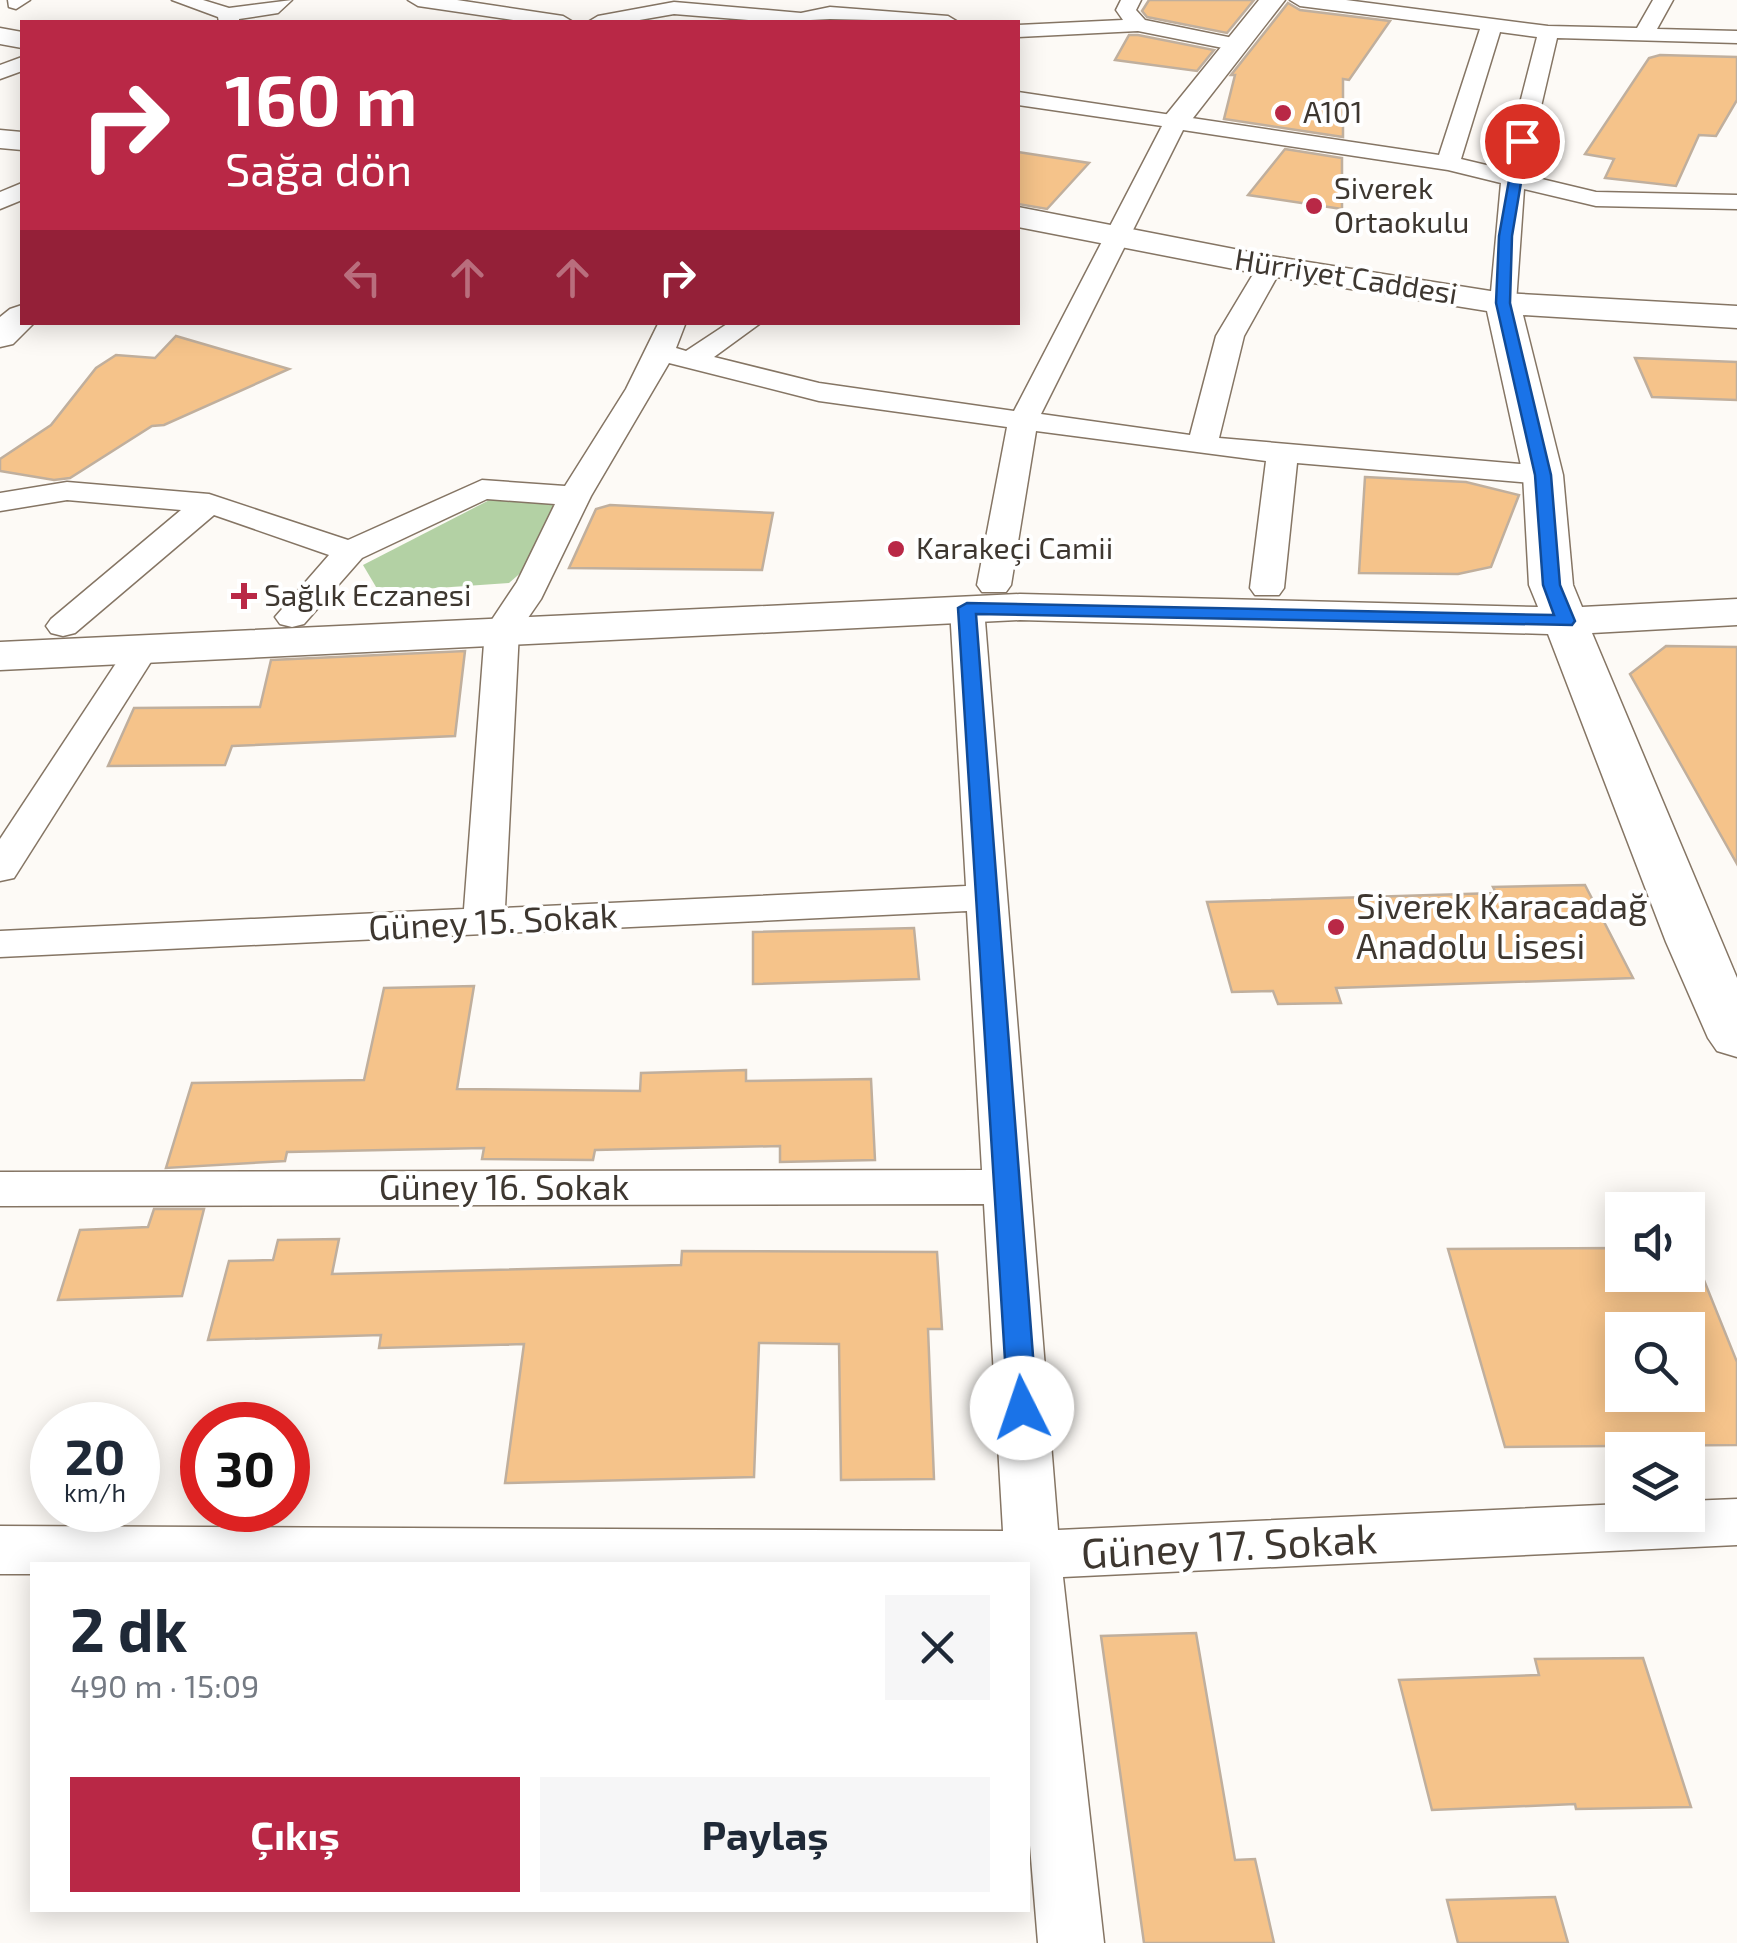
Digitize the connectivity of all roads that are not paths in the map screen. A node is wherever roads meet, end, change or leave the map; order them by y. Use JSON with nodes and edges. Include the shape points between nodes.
{"nodes":[{"id":1,"x":182,"y":0,"type":"edge"},
{"id":2,"x":282,"y":0,"type":"edge"},
{"id":3,"x":418,"y":0,"type":"edge"},
{"id":4,"x":1131,"y":0,"type":"edge"},
{"id":5,"x":1272,"y":0,"type":"edge"},
{"id":6,"x":1300,"y":0,"type":"edge"},
{"id":7,"x":1663,"y":0,"type":"edge"},
{"id":8,"x":682,"y":4,"type":"edge"},
{"id":9,"x":493,"y":5,"type":"edge"},
{"id":10,"x":228,"y":18,"type":"edge"},
{"id":11,"x":555,"y":20,"type":"edge"},
{"id":12,"x":607,"y":20,"type":"edge"},
{"id":13,"x":922,"y":20,"type":"edge"},
{"id":14,"x":1138,"y":25,"type":"junction"},
{"id":15,"x":1491,"y":26,"type":"junction"},
{"id":16,"x":1548,"y":32,"type":"junction"},
{"id":17,"x":1021,"y":34,"type":"edge"},
{"id":18,"x":1643,"y":35,"type":"junction"},
{"id":19,"x":1737,"y":37,"type":"edge"},
{"id":20,"x":1238,"y":45,"type":"junction"},
{"id":21,"x":1020,"y":98,"type":"edge"},
{"id":22,"x":1176,"y":122,"type":"junction"},
{"id":23,"x":1448,"y":163,"type":"junction"},
{"id":24,"x":1513,"y":177,"type":"junction"},
{"id":25,"x":1737,"y":202,"type":"edge"},
{"id":26,"x":1020,"y":217,"type":"edge"},
{"id":27,"x":1119,"y":235,"type":"junction"},
{"id":28,"x":1270,"y":266,"type":"junction"},
{"id":29,"x":1503,"y":303,"type":"junction"},
{"id":30,"x":1737,"y":316,"type":"edge"},
{"id":31,"x":20,"y":318,"type":"edge"},
{"id":32,"x":673,"y":325,"type":"edge"},
{"id":33,"x":743,"y":325,"type":"edge"},
{"id":34,"x":0,"y":336,"type":"edge"},
{"id":35,"x":677,"y":356,"type":"junction"},
{"id":36,"x":1023,"y":420,"type":"junction"},
{"id":37,"x":1202,"y":446,"type":"junction"},
{"id":38,"x":1281,"y":454,"type":"junction"},
{"id":39,"x":1543,"y":475,"type":"junction"},
{"id":40,"x":576,"y":496,"type":"junction"},
{"id":41,"x":0,"y":502,"type":"edge"},
{"id":42,"x":209,"y":503,"type":"junction"},
{"id":43,"x":350,"y":551,"type":"junction"},
{"id":44,"x":1737,"y":580,"type":"edge"},
{"id":45,"x":1267,"y":588,"type":"junction"},
{"id":46,"x":980,"y":597,"type":"junction"},
{"id":47,"x":1559,"y":603,"type":"junction"},
{"id":48,"x":1737,"y":612,"type":"edge"},
{"id":49,"x":292,"y":617,"type":"junction"},
{"id":50,"x":514,"y":617,"type":"junction"},
{"id":51,"x":63,"y":626,"type":"junction"},
{"id":52,"x":0,"y":630,"type":"edge"},
{"id":53,"x":144,"y":646,"type":"junction"},
{"id":54,"x":0,"y":656,"type":"edge"},
{"id":55,"x":0,"y":870,"type":"edge"},
{"id":56,"x":986,"y":898,"type":"junction"},
{"id":57,"x":484,"y":922,"type":"junction"},
{"id":58,"x":1715,"y":942,"type":"edge"},
{"id":59,"x":0,"y":944,"type":"edge"},
{"id":60,"x":1737,"y":1038,"type":"edge"},
{"id":61,"x":1008,"y":1188,"type":"junction"},
{"id":62,"x":0,"y":1189,"type":"edge"},
{"id":63,"x":1737,"y":1522,"type":"edge"},
{"id":64,"x":0,"y":1550,"type":"edge"},
{"id":65,"x":1032,"y":1555,"type":"junction"},
{"id":66,"x":1071,"y":1943,"type":"edge"}],
"edges":[{"from":1,"to":10,"type":"street"},
{"from":2,"to":10,"type":"street","via":[[271,9]]},
{"from":3,"to":9,"type":"street"},
{"from":4,"to":14,"type":"street","via":[[1126,10]]},
{"from":5,"to":20,"type":"main road"},
{"from":6,"to":15,"type":"street"},
{"from":7,"to":18,"type":"street"},
{"from":8,"to":12,"type":"street"},
{"from":8,"to":13,"type":"street","via":[[800,19],[830,13]]},
{"from":9,"to":11,"type":"street"},
{"from":14,"to":17,"type":"street"},
{"from":14,"to":20,"type":"street"},
{"from":15,"to":16,"type":"street"},
{"from":15,"to":23,"type":"street"},
{"from":16,"to":18,"type":"street"},
{"from":16,"to":24,"type":"street"},
{"from":18,"to":19,"type":"street"},
{"from":20,"to":22,"type":"main road"},
{"from":21,"to":22,"type":"street"},
{"from":22,"to":23,"type":"street"},
{"from":22,"to":27,"type":"street"},
{"from":23,"to":24,"type":"street"},
{"from":24,"to":25,"type":"street","via":[[1596,199]]},
{"from":24,"to":29,"type":"street"},
{"from":26,"to":27,"type":"main road","name":"Hürriyet Caddesi"},
{"from":27,"to":28,"type":"main road","name":"Hürriyet Caddesi"},
{"from":27,"to":36,"type":"street"},
{"from":28,"to":29,"type":"main road","name":"Hürriyet Caddesi"},
{"from":28,"to":37,"type":"street","via":[[1230,336]]},
{"from":29,"to":30,"type":"main road","name":"Hürriyet Caddesi"},
{"from":29,"to":39,"type":"main road"},
{"from":31,"to":34,"type":"main road"},
{"from":32,"to":35,"type":"street"},
{"from":33,"to":35,"type":"street"},
{"from":35,"to":36,"type":"street","via":[[819,392]]},
{"from":35,"to":40,"type":"street"},
{"from":36,"to":37,"type":"street"},
{"from":36,"to":46,"type":"street"},
{"from":37,"to":38,"type":"street"},
{"from":38,"to":39,"type":"street"},
{"from":38,"to":45,"type":"street"},
{"from":39,"to":47,"type":"main road"},
{"from":40,"to":43,"type":"street","via":[[482,489]]},
{"from":40,"to":50,"type":"street"},
{"from":41,"to":42,"type":"street","via":[[67,491]]},
{"from":42,"to":43,"type":"street"},
{"from":42,"to":51,"type":"street"},
{"from":43,"to":49,"type":"street"},
{"from":44,"to":47,"type":"main road"},
{"from":45,"to":46,"type":"main road"},
{"from":45,"to":47,"type":"main road"},
{"from":46,"to":47,"type":"main road"},
{"from":46,"to":50,"type":"main road"},
{"from":46,"to":56,"type":"street"},
{"from":47,"to":48,"type":"main road"},
{"from":47,"to":58,"type":"main road"},
{"from":49,"to":50,"type":"main road"},
{"from":49,"to":51,"type":"main road"},
{"from":50,"to":53,"type":"main road"},
{"from":50,"to":57,"type":"street"},
{"from":51,"to":52,"type":"main road"},
{"from":53,"to":54,"type":"main road"},
{"from":53,"to":55,"type":"street"},
{"from":56,"to":57,"type":"street","name":"Güney 15. Sokak"},
{"from":56,"to":61,"type":"street"},
{"from":57,"to":59,"type":"street","name":"Güney 15. Sokak"},
{"from":58,"to":60,"type":"main road"},
{"from":61,"to":62,"type":"street","name":"Güney 16. Sokak"},
{"from":61,"to":65,"type":"street"},
{"from":63,"to":65,"type":"street","name":"Güney 17. Sokak"},
{"from":64,"to":65,"type":"street","name":"Güney 17. Sokak"},
{"from":65,"to":66,"type":"street"}]}
